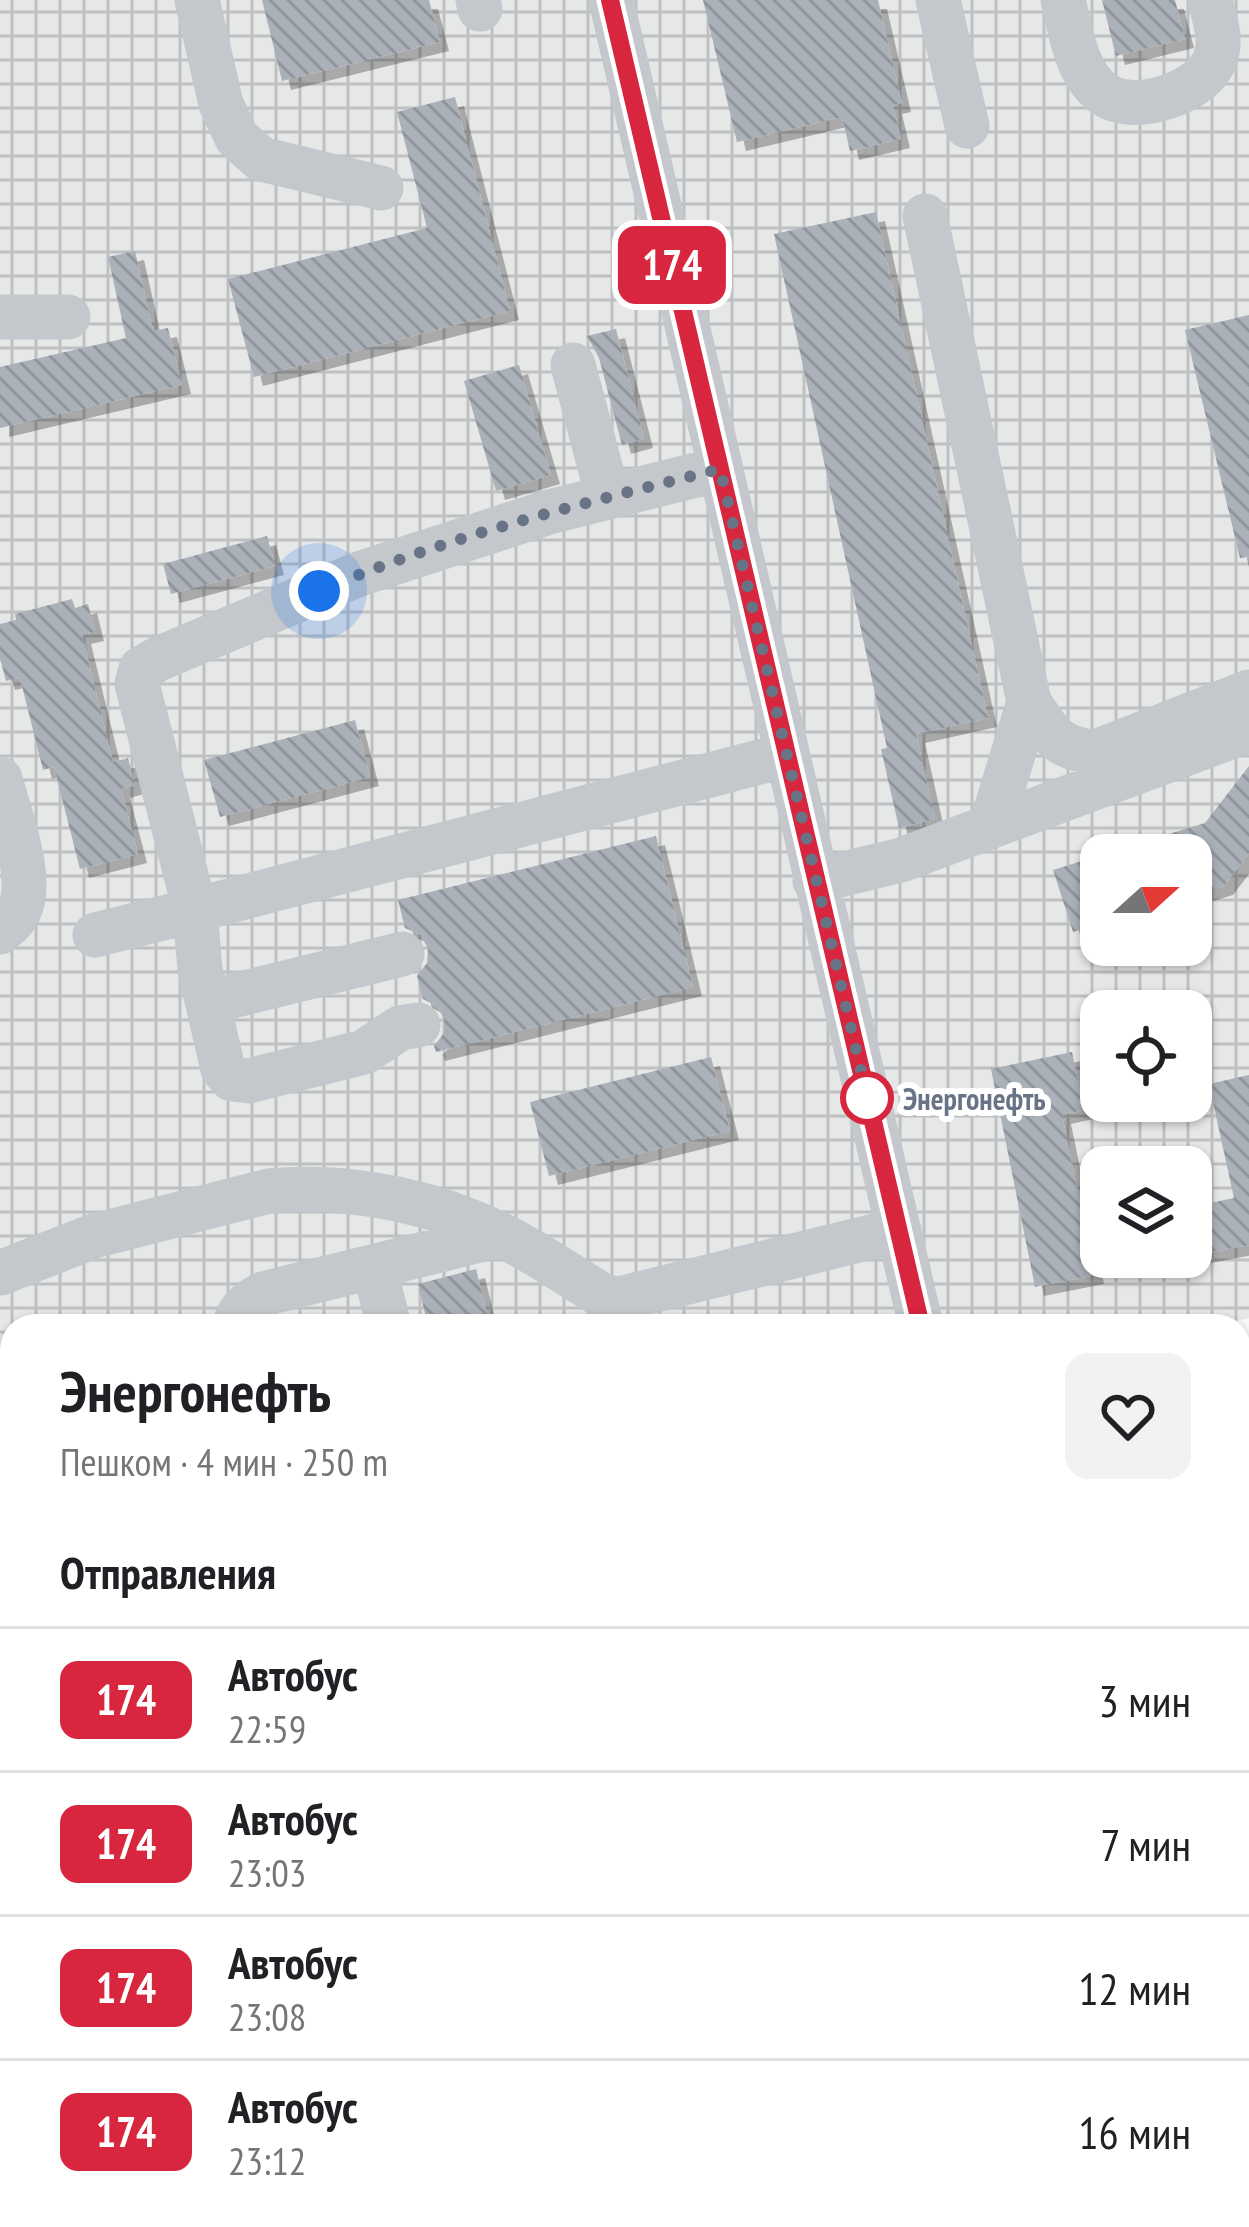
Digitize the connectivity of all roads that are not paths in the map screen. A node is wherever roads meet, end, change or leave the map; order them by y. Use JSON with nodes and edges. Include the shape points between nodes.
{"nodes":[{"id":1,"x":197,"y":0,"type":"edge"},
{"id":2,"x":610,"y":0,"type":"edge"},
{"id":3,"x":938,"y":0,"type":"edge"},
{"id":4,"x":1063,"y":0,"type":"edge"},
{"id":5,"x":1210,"y":0,"type":"edge"},
{"id":6,"x":967,"y":126,"type":"dead end"},
{"id":7,"x":382,"y":188,"type":"dead end"},
{"id":8,"x":925,"y":216,"type":"dead end"},
{"id":9,"x":0,"y":317,"type":"edge"},
{"id":10,"x":68,"y":317,"type":"dead end"},
{"id":11,"x":573,"y":364,"type":"dead end"},
{"id":12,"x":720,"y":469,"type":"junction"},
{"id":13,"x":608,"y":497,"type":"junction"},
{"id":14,"x":1249,"y":692,"type":"edge"},
{"id":15,"x":1029,"y":702,"type":"junction"},
{"id":16,"x":1249,"y":730,"type":"edge"},
{"id":17,"x":1096,"y":752,"type":"junction"},
{"id":18,"x":786,"y":755,"type":"junction"},
{"id":19,"x":0,"y":779,"type":"edge"},
{"id":20,"x":992,"y":826,"type":"junction"},
{"id":21,"x":815,"y":881,"type":"junction"},
{"id":22,"x":196,"y":910,"type":"junction"},
{"id":23,"x":0,"y":932,"type":"edge"},
{"id":24,"x":95,"y":935,"type":"dead end"},
{"id":25,"x":402,"y":954,"type":"dead end"},
{"id":26,"x":208,"y":1002,"type":"junction"},
{"id":27,"x":418,"y":1025,"type":"dead end"},
{"id":28,"x":899,"y":1230,"type":"junction"},
{"id":29,"x":500,"y":1235,"type":"junction"},
{"id":30,"x":374,"y":1267,"type":"junction"},
{"id":31,"x":0,"y":1274,"type":"edge"},
{"id":32,"x":238,"y":1314,"type":"edge"},
{"id":33,"x":386,"y":1314,"type":"edge"},
{"id":34,"x":918,"y":1314,"type":"edge"}],
"edges":[{"from":1,"to":7,"type":"street","via":[[237,138],[261,159]]},
{"from":2,"to":12,"type":"street"},
{"from":3,"to":6,"type":"street"},
{"from":4,"to":5,"type":"street","via":[[1085,71],[1104,94],[1124,102],[1180,94],[1202,80],[1220,40]]},
{"from":8,"to":15,"type":"street"},
{"from":9,"to":10,"type":"street"},
{"from":11,"to":13,"type":"street"},
{"from":12,"to":13,"type":"street"},
{"from":12,"to":18,"type":"street"},
{"from":13,"to":22,"type":"street","via":[[359,574],[141,669],[137,684]]},
{"from":14,"to":17,"type":"street"},
{"from":15,"to":17,"type":"street","via":[[1070,750]]},
{"from":15,"to":20,"type":"street"},
{"from":16,"to":20,"type":"street"},
{"from":17,"to":20,"type":"street"},
{"from":18,"to":21,"type":"street"},
{"from":18,"to":22,"type":"street"},
{"from":19,"to":23,"type":"street","via":[[23,895],[19,913]]},
{"from":20,"to":21,"type":"street"},
{"from":21,"to":28,"type":"street"},
{"from":22,"to":24,"type":"street"},
{"from":22,"to":26,"type":"street"},
{"from":25,"to":26,"type":"street"},
{"from":26,"to":27,"type":"street","via":[[223,1070],[249,1081],[364,1052]]},
{"from":28,"to":29,"type":"street","via":[[619,1299]]},
{"from":28,"to":34,"type":"street"},
{"from":29,"to":30,"type":"street"},
{"from":29,"to":31,"type":"street","via":[[379,1196],[291,1189],[94,1236]]},
{"from":30,"to":32,"type":"street","via":[[263,1294]]},
{"from":30,"to":33,"type":"street"}]}
